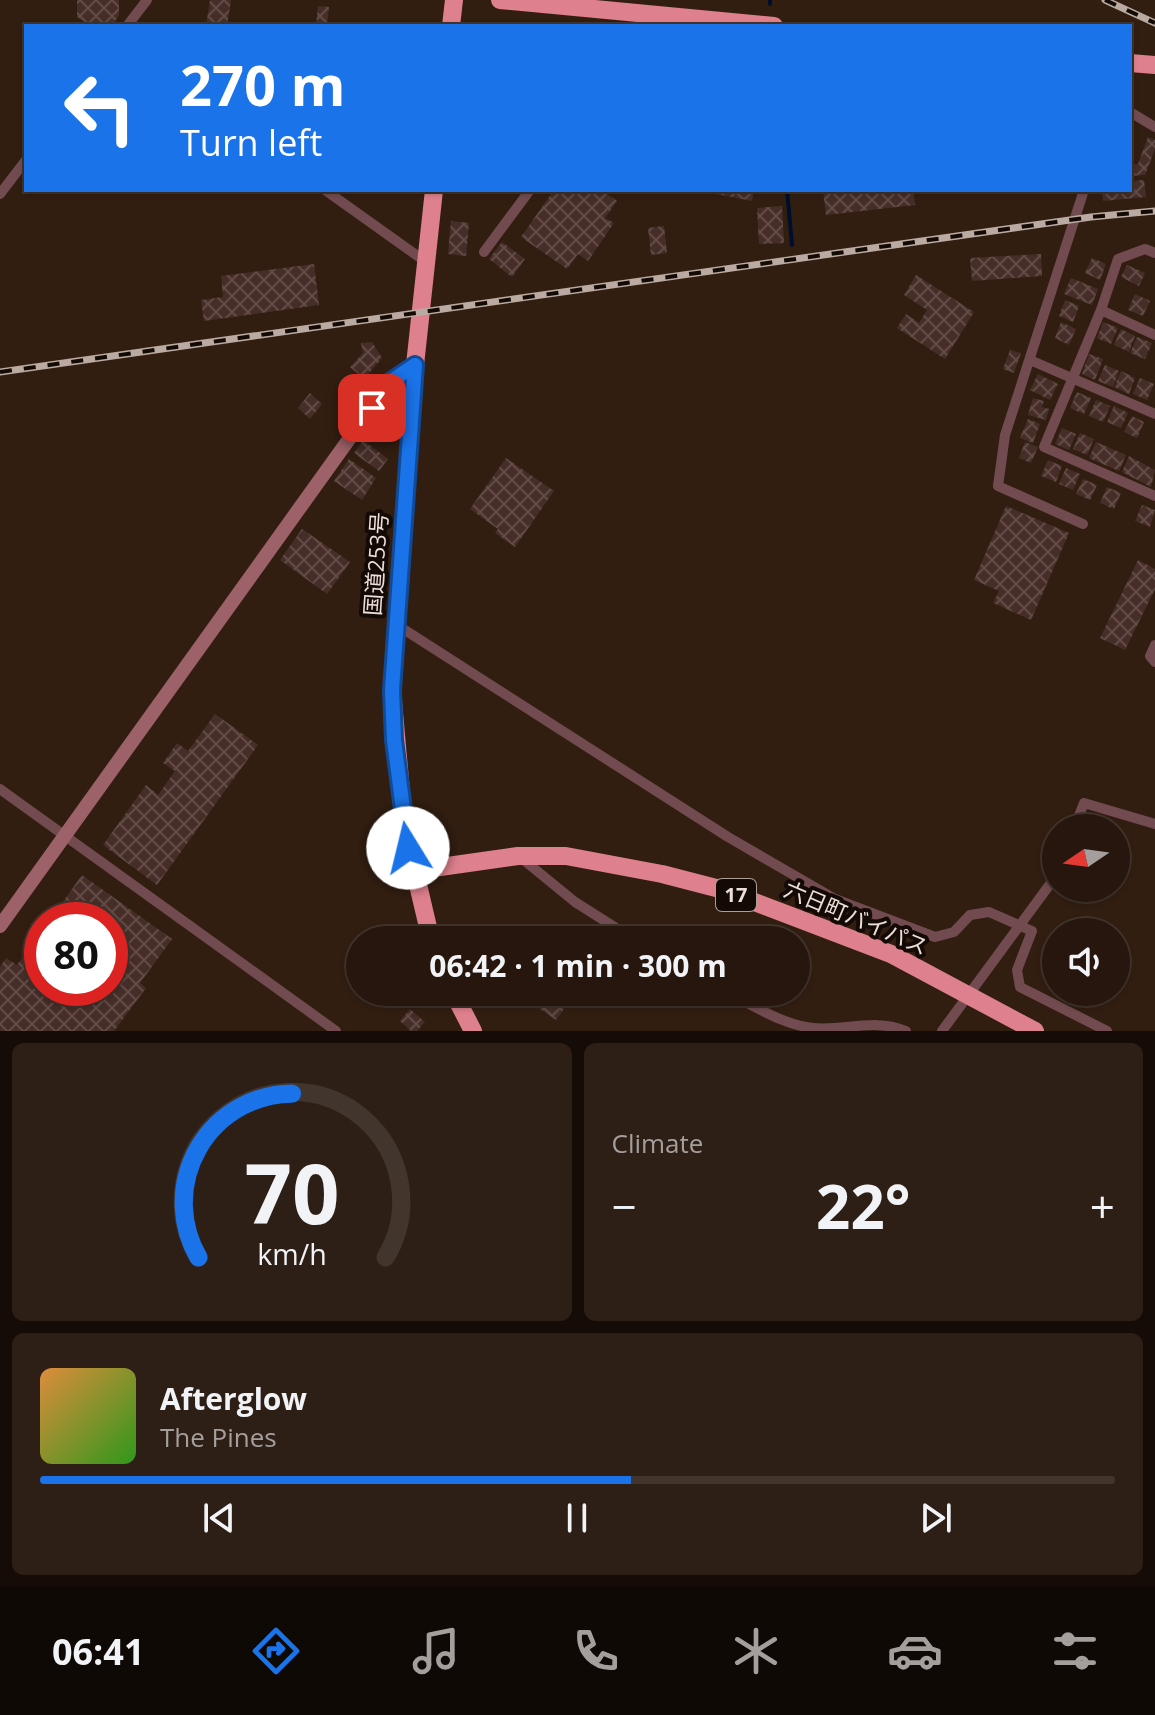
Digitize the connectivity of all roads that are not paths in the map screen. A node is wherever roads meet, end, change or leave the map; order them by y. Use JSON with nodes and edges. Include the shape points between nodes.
{"nodes":[{"id":1,"x":147,"y":0,"type":"edge"},
{"id":2,"x":454,"y":0,"type":"edge"},
{"id":3,"x":500,"y":0,"type":"edge"},
{"id":4,"x":668,"y":8,"type":"edge"},
{"id":5,"x":643,"y":20,"type":"edge"},
{"id":6,"x":129,"y":24,"type":"edge"},
{"id":7,"x":451,"y":24,"type":"edge"},
{"id":8,"x":762,"y":24,"type":"edge"},
{"id":9,"x":1132,"y":63,"type":"edge"},
{"id":10,"x":1155,"y":65,"type":"edge"},
{"id":11,"x":1132,"y":113,"type":"edge"},
{"id":12,"x":1155,"y":127,"type":"edge"},
{"id":13,"x":24,"y":163,"type":"edge"},
{"id":14,"x":328,"y":192,"type":"edge"},
{"id":15,"x":434,"y":192,"type":"edge"},
{"id":16,"x":529,"y":192,"type":"edge"},
{"id":17,"x":1083,"y":192,"type":"edge"},
{"id":18,"x":0,"y":194,"type":"edge"},
{"id":19,"x":484,"y":252,"type":"dead end"},
{"id":20,"x":1155,"y":253,"type":"edge"},
{"id":21,"x":426,"y":262,"type":"junction"},
{"id":22,"x":1101,"y":310,"type":"junction"},
{"id":23,"x":1155,"y":335,"type":"edge"},
{"id":24,"x":1030,"y":360,"type":"junction"},
{"id":25,"x":415,"y":365,"type":"junction"},
{"id":26,"x":1072,"y":377,"type":"junction"},
{"id":27,"x":1155,"y":414,"type":"edge"},
{"id":28,"x":1155,"y":496,"type":"edge"},
{"id":29,"x":1083,"y":524,"type":"dead end"},
{"id":30,"x":395,"y":624,"type":"junction"},
{"id":31,"x":1155,"y":645,"type":"edge"},
{"id":32,"x":1155,"y":662,"type":"edge"},
{"id":33,"x":0,"y":789,"type":"edge"},
{"id":34,"x":1080,"y":814,"type":"edge"},
{"id":35,"x":1121,"y":814,"type":"edge"},
{"id":36,"x":1130,"y":817,"type":"edge"},
{"id":37,"x":1155,"y":824,"type":"edge"},
{"id":38,"x":65,"y":836,"type":"junction"},
{"id":39,"x":518,"y":856,"type":"junction"},
{"id":40,"x":412,"y":871,"type":"junction"},
{"id":41,"x":1042,"y":894,"type":"edge"},
{"id":42,"x":0,"y":926,"type":"edge"},
{"id":43,"x":427,"y":926,"type":"edge"},
{"id":44,"x":613,"y":926,"type":"edge"},
{"id":45,"x":1017,"y":926,"type":"junction"},
{"id":46,"x":968,"y":997,"type":"junction"},
{"id":47,"x":460,"y":1006,"type":"edge"},
{"id":48,"x":755,"y":1006,"type":"edge"},
{"id":49,"x":336,"y":1031,"type":"edge"},
{"id":50,"x":473,"y":1031,"type":"edge"},
{"id":51,"x":906,"y":1031,"type":"edge"},
{"id":52,"x":942,"y":1031,"type":"edge"},
{"id":53,"x":1035,"y":1031,"type":"edge"},
{"id":54,"x":1107,"y":1031,"type":"edge"}],
"edges":[{"from":1,"to":6,"type":"street"},
{"from":2,"to":7,"type":"highway"},
{"from":3,"to":5,"type":"highway"},
{"from":4,"to":5,"type":"highway"},
{"from":4,"to":8,"type":"highway"},
{"from":9,"to":10,"type":"highway"},
{"from":11,"to":12,"type":"street"},
{"from":13,"to":18,"type":"street"},
{"from":14,"to":21,"type":"street"},
{"from":15,"to":21,"type":"highway","name":"国道253号"},
{"from":16,"to":19,"type":"street"},
{"from":17,"to":24,"type":"street"},
{"from":20,"to":22,"type":"street","via":[[1145,249],[1118,259]]},
{"from":21,"to":25,"type":"highway","name":"国道253号"},
{"from":22,"to":23,"type":"street"},
{"from":22,"to":26,"type":"street"},
{"from":24,"to":26,"type":"street"},
{"from":24,"to":29,"type":"street","via":[[1005,435],[998,486]]},
{"from":25,"to":30,"type":"highway","name":"国道253号"},
{"from":25,"to":38,"type":"street","via":[[390,382]]},
{"from":26,"to":27,"type":"street"},
{"from":26,"to":28,"type":"street","via":[[1044,447]]},
{"from":30,"to":40,"type":"highway","name":"国道253号","via":[[394,740]]},
{"from":30,"to":45,"type":"street","via":[[715,829],[835,899],[935,937],[954,932],[979,912]]},
{"from":31,"to":32,"type":"street","via":[[1150,656]]},
{"from":33,"to":38,"type":"street"},
{"from":34,"to":35,"type":"street","via":[[1084,803]]},
{"from":36,"to":37,"type":"street"},
{"from":38,"to":42,"type":"street"},
{"from":38,"to":49,"type":"street"},
{"from":39,"to":40,"type":"highway","name":"六日町バイパス","number":"17"},
{"from":39,"to":44,"type":"street"},
{"from":39,"to":46,"type":"highway","name":"六日町バイパス","number":"17","via":[[587,858],[720,889],[891,954]]},
{"from":40,"to":43,"type":"highway","name":"国道253号"},
{"from":41,"to":45,"type":"street"},
{"from":45,"to":46,"type":"street"},
{"from":45,"to":54,"type":"street","via":[[1032,931],[1017,970],[1020,987]]},
{"from":46,"to":52,"type":"street"},
{"from":46,"to":53,"type":"highway","name":"六日町バイパス","number":"17"},
{"from":47,"to":50,"type":"highway"},
{"from":48,"to":51,"type":"street","via":[[812,1028],[874,1024]]}]}
